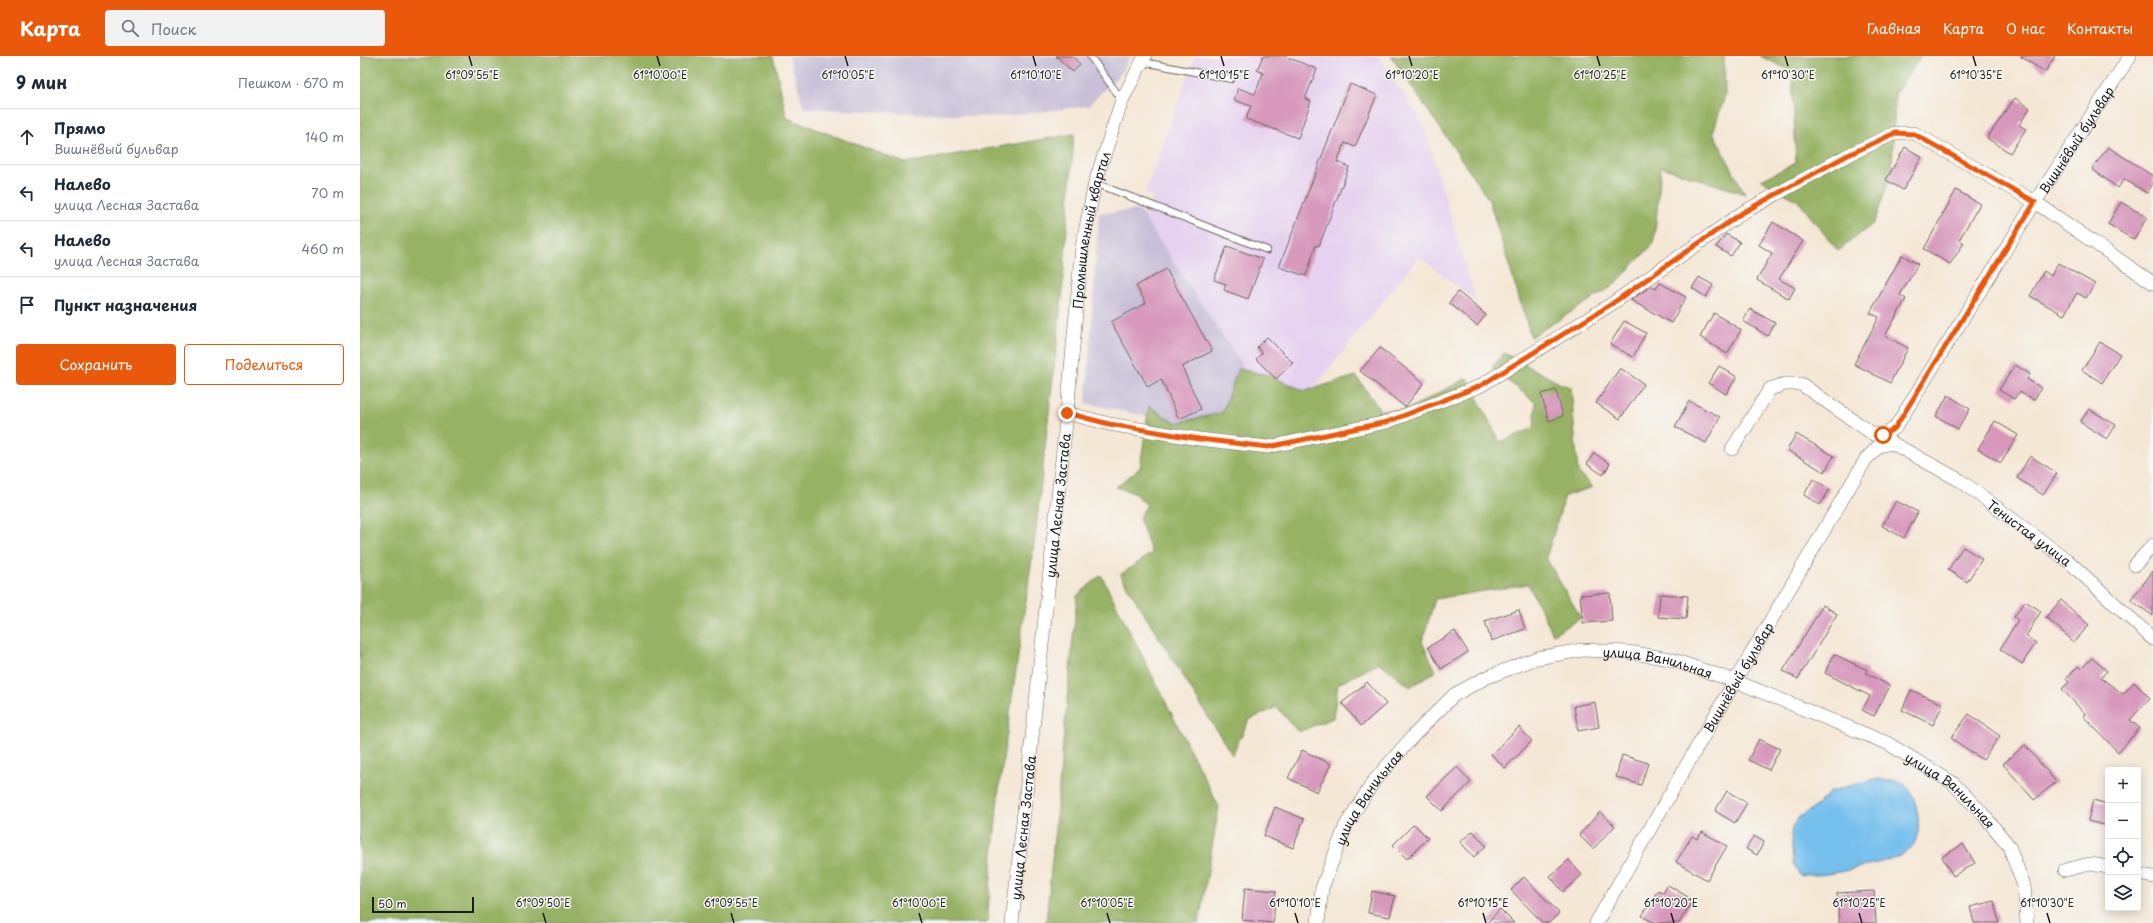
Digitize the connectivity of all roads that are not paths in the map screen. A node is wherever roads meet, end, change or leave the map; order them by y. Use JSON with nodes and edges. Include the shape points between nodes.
{"nodes":[{"id":1,"x":1090,"y":56,"type":"edge"},
{"id":2,"x":2130,"y":56,"type":"edge"},
{"id":3,"x":1144,"y":59,"type":"edge"},
{"id":4,"x":1231,"y":79,"type":"dead end"},
{"id":5,"x":1122,"y":100,"type":"junction"},
{"id":6,"x":1095,"y":183,"type":"junction"},
{"id":7,"x":2035,"y":202,"type":"junction"},
{"id":8,"x":1267,"y":250,"type":"dead end"},
{"id":9,"x":2153,"y":283,"type":"edge"},
{"id":10,"x":1067,"y":413,"type":"junction"},
{"id":11,"x":1892,"y":443,"type":"joint"},
{"id":12,"x":1732,"y":449,"type":"dead end"},
{"id":13,"x":2153,"y":545,"type":"edge"},
{"id":14,"x":2135,"y":565,"type":"dead end"},
{"id":15,"x":2153,"y":639,"type":"edge"},
{"id":16,"x":1735,"y":680,"type":"junction"},
{"id":17,"x":2105,"y":866,"type":"edge"},
{"id":18,"x":2064,"y":870,"type":"dead end"},
{"id":19,"x":2141,"y":875,"type":"edge"},
{"id":20,"x":2153,"y":877,"type":"edge"},
{"id":21,"x":1012,"y":923,"type":"edge"},
{"id":22,"x":1318,"y":923,"type":"edge"},
{"id":23,"x":1596,"y":923,"type":"edge"},
{"id":24,"x":2027,"y":923,"type":"edge"}],
"edges":[{"from":1,"to":5,"type":"lane"},
{"from":2,"to":7,"type":"street","name":"Вишнёвый бульвар"},
{"from":3,"to":4,"type":"lane"},
{"from":3,"to":5,"type":"street","name":"Промышленный квартал"},
{"from":5,"to":6,"type":"street","name":"Промышленный квартал"},
{"from":6,"to":8,"type":"lane"},
{"from":6,"to":10,"type":"street","name":"Промышленный квартал","via":[[1082,247]]},
{"from":7,"to":9,"type":"street","name":"улица Лесная Застава"},
{"from":7,"to":10,"type":"street","name":"улица Лесная Застава","via":[[1914,134],[1895,133],[1846,156],[1742,213],[1610,305],[1480,386],[1387,422],[1268,447],[1116,425]]},
{"from":7,"to":12,"type":"street","name":"Вишнёвый бульвар","via":[[1895,428],[1883,435],[1873,434],[1801,384],[1785,384],[1770,389]]},
{"from":10,"to":21,"type":"street","name":"улица Лесная Застава"},
{"from":11,"to":15,"type":"street","name":"Тенистая улица","via":[[1961,481],[2060,556]]},
{"from":11,"to":16,"type":"street","name":"Вишнёвый бульвар","via":[[1879,446],[1866,459]]},
{"from":13,"to":14,"type":"street"},
{"from":16,"to":22,"type":"street","name":"улица Ванильная","via":[[1670,659],[1628,652],[1582,650],[1537,658],[1485,678],[1454,695],[1413,736],[1374,781],[1346,825],[1322,888]]},
{"from":16,"to":23,"type":"street","name":"Вишнёвый бульвар"},
{"from":16,"to":24,"type":"street","name":"улица Ванильная","via":[[1887,743],[1953,784],[1982,813],[2009,846],[2024,886]]},
{"from":17,"to":18,"type":"street","via":[[2090,864]]},
{"from":19,"to":20,"type":"street"}]}
